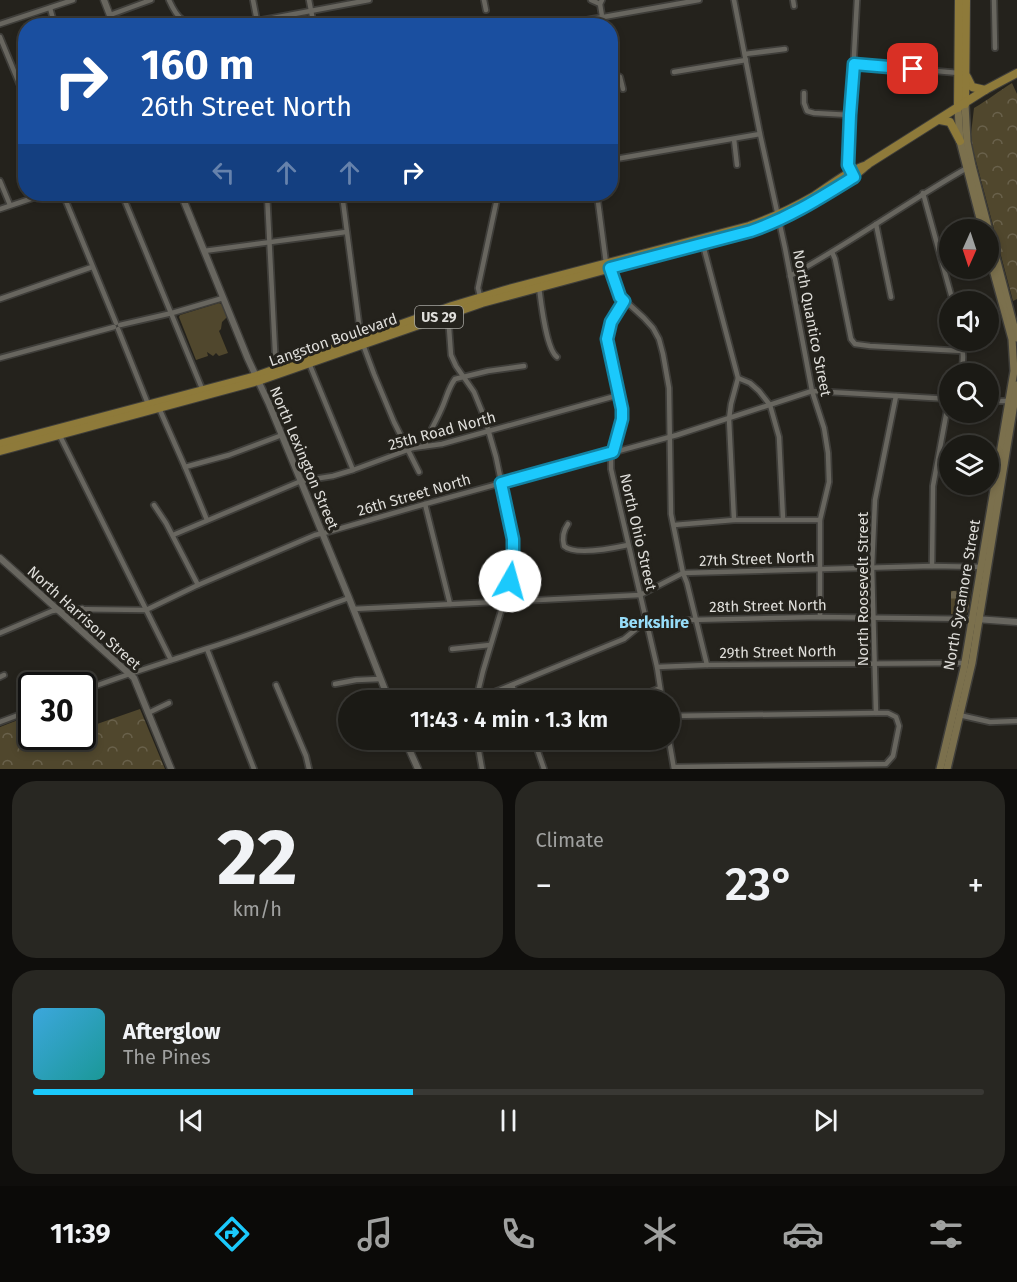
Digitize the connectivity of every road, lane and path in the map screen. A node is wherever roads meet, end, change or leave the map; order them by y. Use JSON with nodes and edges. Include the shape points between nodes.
{"nodes":[{"id":1,"x":74,"y":0,"type":"edge"},
{"id":2,"x":104,"y":0,"type":"edge"},
{"id":3,"x":151,"y":0,"type":"edge"},
{"id":4,"x":169,"y":0,"type":"edge"},
{"id":5,"x":253,"y":0,"type":"edge"},
{"id":6,"x":309,"y":0,"type":"edge"},
{"id":7,"x":369,"y":0,"type":"edge"},
{"id":8,"x":484,"y":0,"type":"edge"},
{"id":9,"x":591,"y":0,"type":"edge"},
{"id":10,"x":699,"y":0,"type":"edge"},
{"id":11,"x":734,"y":0,"type":"edge"},
{"id":12,"x":857,"y":0,"type":"edge"},
{"id":13,"x":959,"y":0,"type":"edge"},
{"id":14,"x":966,"y":0,"type":"edge"},
{"id":15,"x":994,"y":0,"type":"edge"},
{"id":16,"x":601,"y":2,"type":"edge"},
{"id":17,"x":50,"y":9,"type":"junction"},
{"id":18,"x":486,"y":10,"type":"dead end"},
{"id":19,"x":311,"y":11,"type":"junction"},
{"id":20,"x":110,"y":15,"type":"junction"},
{"id":21,"x":602,"y":16,"type":"junction"},
{"id":22,"x":20,"y":18,"type":"edge"},
{"id":23,"x":53,"y":18,"type":"edge"},
{"id":24,"x":111,"y":18,"type":"edge"},
{"id":25,"x":180,"y":18,"type":"edge"},
{"id":26,"x":257,"y":18,"type":"edge"},
{"id":27,"x":280,"y":18,"type":"edge"},
{"id":28,"x":312,"y":18,"type":"edge"},
{"id":29,"x":592,"y":18,"type":"edge"},
{"id":30,"x":18,"y":19,"type":"edge"},
{"id":31,"x":0,"y":24,"type":"edge"},
{"id":32,"x":0,"y":37,"type":"edge"},
{"id":33,"x":995,"y":48,"type":"dead end"},
{"id":34,"x":785,"y":49,"type":"dead end"},
{"id":35,"x":746,"y":57,"type":"junction"},
{"id":36,"x":854,"y":64,"type":"junction"},
{"id":37,"x":674,"y":72,"type":"dead end"},
{"id":38,"x":962,"y":73,"type":"junction"},
{"id":39,"x":1017,"y":73,"type":"edge"},
{"id":40,"x":618,"y":76,"type":"edge"},
{"id":41,"x":18,"y":81,"type":"edge"},
{"id":42,"x":623,"y":89,"type":"dead end"},
{"id":43,"x":986,"y":90,"type":"junction"},
{"id":44,"x":804,"y":93,"type":"dead end"},
{"id":45,"x":962,"y":106,"type":"junction"},
{"id":46,"x":850,"y":115,"type":"junction"},
{"id":47,"x":939,"y":120,"type":"junction"},
{"id":48,"x":760,"y":134,"type":"junction"},
{"id":49,"x":734,"y":139,"type":"junction"},
{"id":50,"x":960,"y":141,"type":"junction"},
{"id":51,"x":618,"y":159,"type":"edge"},
{"id":52,"x":737,"y":165,"type":"dead end"},
{"id":53,"x":969,"y":167,"type":"junction"},
{"id":54,"x":852,"y":174,"type":"junction"},
{"id":55,"x":0,"y":181,"type":"edge"},
{"id":56,"x":923,"y":194,"type":"junction"},
{"id":57,"x":25,"y":201,"type":"edge"},
{"id":58,"x":66,"y":201,"type":"edge"},
{"id":59,"x":125,"y":201,"type":"edge"},
{"id":60,"x":184,"y":201,"type":"edge"},
{"id":61,"x":267,"y":201,"type":"edge"},
{"id":62,"x":343,"y":201,"type":"edge"},
{"id":63,"x":497,"y":201,"type":"edge"},
{"id":64,"x":598,"y":201,"type":"edge"},
{"id":65,"x":10,"y":206,"type":"junction"},
{"id":66,"x":0,"y":209,"type":"edge"},
{"id":67,"x":778,"y":218,"type":"junction"},
{"id":68,"x":981,"y":219,"type":"edge"},
{"id":69,"x":876,"y":224,"type":"junction"},
{"id":70,"x":346,"y":232,"type":"junction"},
{"id":71,"x":702,"y":241,"type":"junction"},
{"id":72,"x":269,"y":242,"type":"junction"},
{"id":73,"x":204,"y":251,"type":"junction"},
{"id":74,"x":832,"y":252,"type":"junction"},
{"id":75,"x":608,"y":266,"type":"junction"},
{"id":76,"x":92,"y":267,"type":"junction"},
{"id":77,"x":790,"y":276,"type":"junction"},
{"id":78,"x":996,"y":279,"type":"edge"},
{"id":79,"x":539,"y":287,"type":"junction"},
{"id":80,"x":950,"y":291,"type":"edge"},
{"id":81,"x":891,"y":297,"type":"dead end"},
{"id":82,"x":223,"y":298,"type":"junction"},
{"id":83,"x":0,"y":299,"type":"edge"},
{"id":84,"x":481,"y":300,"type":"junction"},
{"id":85,"x":624,"y":301,"type":"junction"},
{"id":86,"x":448,"y":311,"type":"junction"},
{"id":87,"x":172,"y":313,"type":"junction"},
{"id":88,"x":117,"y":326,"type":"junction"},
{"id":89,"x":1017,"y":338,"type":"edge"},
{"id":90,"x":362,"y":341,"type":"junction"},
{"id":91,"x":939,"y":350,"type":"edge"},
{"id":92,"x":963,"y":351,"type":"edge"},
{"id":93,"x":557,"y":357,"type":"dead end"},
{"id":94,"x":0,"y":358,"type":"edge"},
{"id":95,"x":309,"y":360,"type":"junction"},
{"id":96,"x":962,"y":363,"type":"edge"},
{"id":97,"x":524,"y":366,"type":"dead end"},
{"id":98,"x":276,"y":372,"type":"junction"},
{"id":99,"x":464,"y":377,"type":"junction"},
{"id":100,"x":257,"y":378,"type":"junction"},
{"id":101,"x":738,"y":378,"type":"junction"},
{"id":102,"x":1017,"y":385,"type":"edge"},
{"id":103,"x":812,"y":392,"type":"junction"},
{"id":104,"x":203,"y":393,"type":"junction"},
{"id":105,"x":619,"y":395,"type":"junction"},
{"id":106,"x":896,"y":396,"type":"junction"},
{"id":107,"x":939,"y":398,"type":"edge"},
{"id":108,"x":1013,"y":400,"type":"edge"},
{"id":109,"x":770,"y":405,"type":"junction"},
{"id":110,"x":154,"y":406,"type":"junction"},
{"id":111,"x":729,"y":419,"type":"junction"},
{"id":112,"x":945,"y":423,"type":"edge"},
{"id":113,"x":489,"y":431,"type":"junction"},
{"id":114,"x":59,"y":432,"type":"junction"},
{"id":115,"x":282,"y":435,"type":"junction"},
{"id":116,"x":670,"y":437,"type":"junction"},
{"id":117,"x":0,"y":444,"type":"edge"},
{"id":118,"x":425,"y":446,"type":"junction"},
{"id":119,"x":407,"y":450,"type":"junction"},
{"id":120,"x":0,"y":451,"type":"edge"},
{"id":121,"x":613,"y":452,"type":"junction"},
{"id":122,"x":185,"y":467,"type":"junction"},
{"id":123,"x":353,"y":470,"type":"junction"},
{"id":124,"x":419,"y":472,"type":"dead end"},
{"id":125,"x":301,"y":481,"type":"junction"},
{"id":126,"x":501,"y":483,"type":"junction"},
{"id":127,"x":425,"y":504,"type":"junction"},
{"id":128,"x":154,"y":505,"type":"dead end"},
{"id":129,"x":783,"y":519,"type":"junction"},
{"id":130,"x":207,"y":520,"type":"junction"},
{"id":131,"x":734,"y":520,"type":"junction"},
{"id":132,"x":820,"y":520,"type":"junction"},
{"id":133,"x":568,"y":524,"type":"dead end"},
{"id":134,"x":674,"y":525,"type":"junction"},
{"id":135,"x":322,"y":533,"type":"junction"},
{"id":136,"x":173,"y":535,"type":"junction"},
{"id":137,"x":628,"y":545,"type":"junction"},
{"id":138,"x":0,"y":558,"type":"edge"},
{"id":139,"x":932,"y":566,"type":"junction"},
{"id":140,"x":872,"y":567,"type":"junction"},
{"id":141,"x":984,"y":567,"type":"junction"},
{"id":142,"x":820,"y":569,"type":"junction"},
{"id":143,"x":683,"y":573,"type":"junction"},
{"id":144,"x":198,"y":585,"type":"junction"},
{"id":145,"x":640,"y":595,"type":"junction"},
{"id":146,"x":349,"y":598,"type":"junction"},
{"id":147,"x":504,"y":602,"type":"junction"},
{"id":148,"x":450,"y":604,"type":"junction"},
{"id":149,"x":82,"y":609,"type":"junction"},
{"id":150,"x":353,"y":609,"type":"junction"},
{"id":151,"x":59,"y":610,"type":"junction"},
{"id":152,"x":146,"y":610,"type":"junction"},
{"id":153,"x":820,"y":617,"type":"junction"},
{"id":154,"x":874,"y":617,"type":"junction"},
{"id":155,"x":696,"y":619,"type":"junction"},
{"id":156,"x":976,"y":619,"type":"junction"},
{"id":157,"x":646,"y":621,"type":"junction"},
{"id":158,"x":1017,"y":622,"type":"edge"},
{"id":159,"x":79,"y":628,"type":"junction"},
{"id":160,"x":0,"y":633,"type":"edge"},
{"id":161,"x":490,"y":645,"type":"junction"},
{"id":162,"x":207,"y":649,"type":"junction"},
{"id":163,"x":452,"y":649,"type":"dead end"},
{"id":164,"x":171,"y":660,"type":"junction"},
{"id":165,"x":875,"y":663,"type":"junction"},
{"id":166,"x":968,"y":663,"type":"junction"},
{"id":167,"x":707,"y":665,"type":"junction"},
{"id":168,"x":657,"y":667,"type":"junction"},
{"id":169,"x":130,"y":673,"type":"junction"},
{"id":170,"x":380,"y":679,"type":"junction"},
{"id":171,"x":335,"y":684,"type":"dead end"},
{"id":172,"x":96,"y":685,"type":"edge"},
{"id":173,"x":276,"y":685,"type":"dead end"},
{"id":174,"x":512,"y":685,"type":"junction"},
{"id":175,"x":660,"y":688,"type":"joint"},
{"id":176,"x":385,"y":690,"type":"edge"},
{"id":177,"x":478,"y":690,"type":"edge"},
{"id":178,"x":500,"y":690,"type":"edge"},
{"id":179,"x":514,"y":690,"type":"edge"},
{"id":180,"x":655,"y":690,"type":"edge"},
{"id":181,"x":169,"y":703,"type":"dead end"},
{"id":182,"x":876,"y":712,"type":"junction"},
{"id":183,"x":148,"y":713,"type":"junction"},
{"id":184,"x":18,"y":715,"type":"edge"},
{"id":185,"x":956,"y":715,"type":"junction"},
{"id":186,"x":680,"y":716,"type":"edge"},
{"id":187,"x":1017,"y":721,"type":"edge"},
{"id":188,"x":0,"y":722,"type":"edge"},
{"id":189,"x":409,"y":750,"type":"edge"},
{"id":190,"x":479,"y":750,"type":"edge"},
{"id":191,"x":538,"y":750,"type":"edge"},
{"id":192,"x":671,"y":750,"type":"edge"},
{"id":193,"x":674,"y":768,"type":"edge"},
{"id":194,"x":942,"y":768,"type":"edge"},
{"id":195,"x":171,"y":769,"type":"edge"},
{"id":196,"x":254,"y":769,"type":"edge"},
{"id":197,"x":309,"y":769,"type":"edge"},
{"id":198,"x":418,"y":769,"type":"edge"},
{"id":199,"x":482,"y":769,"type":"edge"},
{"id":200,"x":544,"y":769,"type":"edge"}],
"edges":[{"from":1,"to":17,"type":"street"},
{"from":2,"to":20,"type":"street"},
{"from":3,"to":20,"type":"street"},
{"from":4,"to":25,"type":"street"},
{"from":5,"to":26,"type":"street"},
{"from":6,"to":19,"type":"street"},
{"from":7,"to":19,"type":"street"},
{"from":8,"to":18,"type":"street"},
{"from":9,"to":16,"type":"street"},
{"from":10,"to":21,"type":"street"},
{"from":11,"to":35,"type":"street","name":"North Quantico Street"},
{"from":12,"to":36,"type":"street"},
{"from":13,"to":38,"type":"main road"},
{"from":14,"to":38,"type":"main road"},
{"from":15,"to":33,"type":"street"},
{"from":16,"to":21,"type":"street"},
{"from":17,"to":22,"type":"street"},
{"from":17,"to":23,"type":"street"},
{"from":19,"to":27,"type":"street"},
{"from":19,"to":28,"type":"street"},
{"from":20,"to":24,"type":"street"},
{"from":21,"to":29,"type":"street"},
{"from":30,"to":31,"type":"street"},
{"from":32,"to":41,"type":"street"},
{"from":34,"to":35,"type":"street"},
{"from":35,"to":37,"type":"street"},
{"from":35,"to":48,"type":"street","name":"North Quantico Street"},
{"from":36,"to":38,"type":"street"},
{"from":36,"to":46,"type":"street"},
{"from":38,"to":43,"type":"main road","via":[[971,87]]},
{"from":38,"to":45,"type":"main road"},
{"from":39,"to":43,"type":"main road","name":"Langston Boulevard","number":"US 29"},
{"from":40,"to":42,"type":"street"},
{"from":43,"to":45,"type":"main road","name":"Langston Boulevard","number":"US 29"},
{"from":44,"to":46,"type":"street","via":[[807,111]]},
{"from":45,"to":47,"type":"main road","name":"Langston Boulevard","number":"US 29"},
{"from":45,"to":50,"type":"main road"},
{"from":45,"to":53,"type":"main road"},
{"from":46,"to":54,"type":"street","via":[[848,165]]},
{"from":47,"to":50,"type":"main road","via":[[950,122]]},
{"from":47,"to":54,"type":"main road","name":"Langston Boulevard","number":"US 29"},
{"from":48,"to":49,"type":"street"},
{"from":48,"to":67,"type":"street","name":"North Quantico Street"},
{"from":49,"to":51,"type":"street"},
{"from":49,"to":52,"type":"street"},
{"from":50,"to":53,"type":"main road"},
{"from":53,"to":56,"type":"street"},
{"from":53,"to":68,"type":"main road"},
{"from":53,"to":89,"type":"main road"},
{"from":54,"to":67,"type":"main road","name":"Langston Boulevard","number":"US 29","via":[[807,206]]},
{"from":55,"to":65,"type":"street"},
{"from":56,"to":69,"type":"street"},
{"from":56,"to":80,"type":"street"},
{"from":57,"to":65,"type":"street"},
{"from":58,"to":76,"type":"street"},
{"from":59,"to":87,"type":"street"},
{"from":60,"to":73,"type":"street","name":"North Lexington Street"},
{"from":61,"to":72,"type":"street"},
{"from":62,"to":70,"type":"street"},
{"from":63,"to":84,"type":"street","via":[[478,288]]},
{"from":64,"to":75,"type":"street"},
{"from":65,"to":66,"type":"street"},
{"from":67,"to":71,"type":"main road","name":"Langston Boulevard","number":"US 29","via":[[751,231]]},
{"from":67,"to":77,"type":"street","name":"North Quantico Street"},
{"from":69,"to":74,"type":"street"},
{"from":69,"to":81,"type":"street"},
{"from":70,"to":72,"type":"street"},
{"from":70,"to":90,"type":"street"},
{"from":71,"to":75,"type":"main road","name":"Langston Boulevard","number":"US 29"},
{"from":71,"to":101,"type":"street"},
{"from":72,"to":73,"type":"street"},
{"from":72,"to":98,"type":"street"},
{"from":73,"to":82,"type":"street","name":"North Lexington Street"},
{"from":74,"to":77,"type":"street"},
{"from":74,"to":91,"type":"street","via":[[855,344]]},
{"from":75,"to":79,"type":"main road","name":"Langston Boulevard","number":"US 29"},
{"from":75,"to":84,"type":"main road","name":"Langston Boulevard","number":"US 29"},
{"from":75,"to":85,"type":"street"},
{"from":76,"to":83,"type":"street"},
{"from":76,"to":88,"type":"street"},
{"from":77,"to":103,"type":"street","name":"North Quantico Street"},
{"from":78,"to":108,"type":"main road","name":"North Sycamore Street","via":[[1014,351]]},
{"from":79,"to":84,"type":"main road","name":"Langston Boulevard","number":"US 29"},
{"from":79,"to":93,"type":"street","via":[[552,353]]},
{"from":82,"to":87,"type":"street"},
{"from":82,"to":100,"type":"street","name":"North Lexington Street"},
{"from":84,"to":86,"type":"main road","name":"Langston Boulevard","number":"US 29"},
{"from":85,"to":105,"type":"street","name":"North Ohio Street","via":[[611,322],[607,339]]},
{"from":85,"to":116,"type":"street","via":[[648,323],[660,342],[669,384]]},
{"from":86,"to":90,"type":"main road","name":"Langston Boulevard","number":"US 29"},
{"from":86,"to":99,"type":"street","via":[[450,351]]},
{"from":87,"to":88,"type":"street"},
{"from":87,"to":104,"type":"street"},
{"from":88,"to":94,"type":"street"},
{"from":88,"to":110,"type":"street"},
{"from":90,"to":95,"type":"main road","name":"Langston Boulevard","number":"US 29"},
{"from":90,"to":119,"type":"street"},
{"from":92,"to":96,"type":"street"},
{"from":95,"to":98,"type":"main road","name":"Langston Boulevard","number":"US 29"},
{"from":95,"to":123,"type":"street"},
{"from":97,"to":99,"type":"street"},
{"from":98,"to":100,"type":"main road","name":"Langston Boulevard","number":"US 29"},
{"from":99,"to":113,"type":"street","via":[[478,399]]},
{"from":99,"to":118,"type":"street","via":[[452,383]]},
{"from":100,"to":104,"type":"main road","name":"Langston Boulevard","number":"US 29"},
{"from":100,"to":115,"type":"street","name":"North Lexington Street"},
{"from":101,"to":109,"type":"street","via":[[750,383]]},
{"from":101,"to":111,"type":"street"},
{"from":102,"to":108,"type":"main road","name":"North Sycamore Street"},
{"from":103,"to":106,"type":"street","name":"26th Street North"},
{"from":103,"to":109,"type":"street","name":"26th Street North"},
{"from":103,"to":132,"type":"street","name":"North Quantico Street","via":[[828,453],[829,482]]},
{"from":104,"to":110,"type":"main road","name":"Langston Boulevard","number":"US 29"},
{"from":105,"to":113,"type":"street","name":"25th Road North"},
{"from":105,"to":121,"type":"street","name":"North Ohio Street","via":[[622,416]]},
{"from":106,"to":107,"type":"street","name":"26th Street North"},
{"from":106,"to":140,"type":"street","name":"North Roosevelt Street","via":[[875,500]]},
{"from":108,"to":141,"type":"main road","name":"North Sycamore Street"},
{"from":109,"to":111,"type":"street","name":"26th Street North"},
{"from":109,"to":129,"type":"street","via":[[779,437]]},
{"from":110,"to":114,"type":"main road","name":"Langston Boulevard","number":"US 29"},
{"from":110,"to":122,"type":"street"},
{"from":111,"to":116,"type":"street","name":"26th Street North"},
{"from":111,"to":131,"type":"street"},
{"from":112,"to":139,"type":"street","via":[[933,486]]},
{"from":113,"to":118,"type":"street","name":"25th Road North"},
{"from":113,"to":126,"type":"street"},
{"from":114,"to":117,"type":"main road","name":"Langston Boulevard","number":"US 29"},
{"from":114,"to":120,"type":"main road","name":"Langston Boulevard","number":"US 29"},
{"from":114,"to":152,"type":"street"},
{"from":115,"to":122,"type":"street"},
{"from":115,"to":125,"type":"street","name":"North Lexington Street"},
{"from":116,"to":121,"type":"street","name":"26th Street North"},
{"from":116,"to":134,"type":"street"},
{"from":118,"to":119,"type":"street","name":"25th Road North"},
{"from":119,"to":123,"type":"street","name":"25th Road North"},
{"from":119,"to":124,"type":"street"},
{"from":121,"to":126,"type":"street","name":"26th Street North"},
{"from":121,"to":137,"type":"street","name":"North Ohio Street","via":[[612,474]]},
{"from":122,"to":130,"type":"street"},
{"from":123,"to":125,"type":"street","name":"25th Road North"},
{"from":125,"to":130,"type":"street","name":"25th Road North"},
{"from":125,"to":135,"type":"street","name":"North Lexington Street"},
{"from":126,"to":127,"type":"street","name":"26th Street North"},
{"from":126,"to":147,"type":"street","via":[[513,551]]},
{"from":127,"to":135,"type":"street","name":"26th Street North"},
{"from":127,"to":148,"type":"street"},
{"from":128,"to":136,"type":"street"},
{"from":129,"to":131,"type":"street"},
{"from":129,"to":132,"type":"street"},
{"from":130,"to":136,"type":"street","name":"25th Road North"},
{"from":131,"to":134,"type":"street"},
{"from":132,"to":142,"type":"street","name":"North Quantico Street"},
{"from":133,"to":137,"type":"street","via":[[564,544],[570,550]]},
{"from":134,"to":143,"type":"street"},
{"from":135,"to":144,"type":"street","name":"26th Street North"},
{"from":135,"to":146,"type":"street","name":"North Lexington Street"},
{"from":136,"to":144,"type":"street"},
{"from":137,"to":145,"type":"street","name":"North Ohio Street"},
{"from":138,"to":151,"type":"street","name":"North Harrison Street"},
{"from":139,"to":140,"type":"street","name":"27th Street North"},
{"from":139,"to":141,"type":"street","name":"27th Street North"},
{"from":140,"to":142,"type":"street","name":"27th Street North"},
{"from":140,"to":154,"type":"street","name":"North Roosevelt Street"},
{"from":141,"to":156,"type":"main road","name":"North Sycamore Street"},
{"from":142,"to":143,"type":"street","name":"27th Street North"},
{"from":142,"to":153,"type":"street","name":"North Quantico Street"},
{"from":143,"to":145,"type":"street","name":"27th Street North"},
{"from":143,"to":155,"type":"street"},
{"from":144,"to":152,"type":"street","name":"26th Street North"},
{"from":145,"to":147,"type":"street","name":"27th Street North"},
{"from":145,"to":157,"type":"street","name":"North Ohio Street"},
{"from":146,"to":150,"type":"street","name":"North Lexington Street"},
{"from":146,"to":162,"type":"street"},
{"from":147,"to":148,"type":"street","name":"27th Street North"},
{"from":147,"to":161,"type":"street"},
{"from":148,"to":150,"type":"street","name":"27th Street North"},
{"from":149,"to":151,"type":"street","name":"26th Street North"},
{"from":149,"to":152,"type":"street","name":"26th Street North"},
{"from":149,"to":159,"type":"street","via":[[75,617]]},
{"from":150,"to":170,"type":"street","name":"North Lexington Street"},
{"from":151,"to":159,"type":"street","name":"North Harrison Street"},
{"from":151,"to":160,"type":"street","name":"26th Street North"},
{"from":152,"to":164,"type":"street"},
{"from":153,"to":154,"type":"street","name":"28th Street North"},
{"from":153,"to":155,"type":"street","name":"28th Street North"},
{"from":154,"to":156,"type":"street","name":"28th Street North"},
{"from":154,"to":165,"type":"street","name":"North Roosevelt Street"},
{"from":155,"to":157,"type":"street","name":"28th Street North"},
{"from":155,"to":167,"type":"street"},
{"from":156,"to":158,"type":"street"},
{"from":156,"to":166,"type":"main road","name":"North Sycamore Street"},
{"from":157,"to":168,"type":"street","name":"North Ohio Street"},
{"from":157,"to":174,"type":"street","via":[[624,639]]},
{"from":159,"to":169,"type":"street","name":"North Harrison Street"},
{"from":161,"to":163,"type":"street"},
{"from":161,"to":177,"type":"street"},
{"from":162,"to":164,"type":"street"},
{"from":162,"to":196,"type":"street"},
{"from":164,"to":169,"type":"street"},
{"from":165,"to":166,"type":"street","name":"29th Street North"},
{"from":165,"to":167,"type":"street","name":"29th Street North"},
{"from":165,"to":182,"type":"street","name":"North Roosevelt Street"},
{"from":166,"to":185,"type":"main road","name":"North Sycamore Street"},
{"from":167,"to":168,"type":"street","name":"29th Street North"},
{"from":168,"to":175,"type":"street","name":"North Ohio Street"},
{"from":169,"to":172,"type":"street"},
{"from":169,"to":183,"type":"street","name":"North Harrison Street"},
{"from":170,"to":171,"type":"street"},
{"from":170,"to":176,"type":"street","name":"North Lexington Street"},
{"from":173,"to":197,"type":"street"},
{"from":174,"to":178,"type":"street"},
{"from":174,"to":179,"type":"street"},
{"from":175,"to":180,"type":"street"},
{"from":181,"to":183,"type":"street"},
{"from":182,"to":186,"type":"street"},
{"from":182,"to":193,"type":"street","via":[[896,717],[900,726],[893,756],[886,764]]},
{"from":183,"to":195,"type":"street","name":"North Harrison Street"},
{"from":184,"to":188,"type":"street"},
{"from":185,"to":187,"type":"street","via":[[990,722]]},
{"from":185,"to":194,"type":"main road","name":"North Sycamore Street"},
{"from":189,"to":198,"type":"street"},
{"from":190,"to":199,"type":"street"},
{"from":191,"to":200,"type":"street"},
{"from":192,"to":193,"type":"street"}]}
